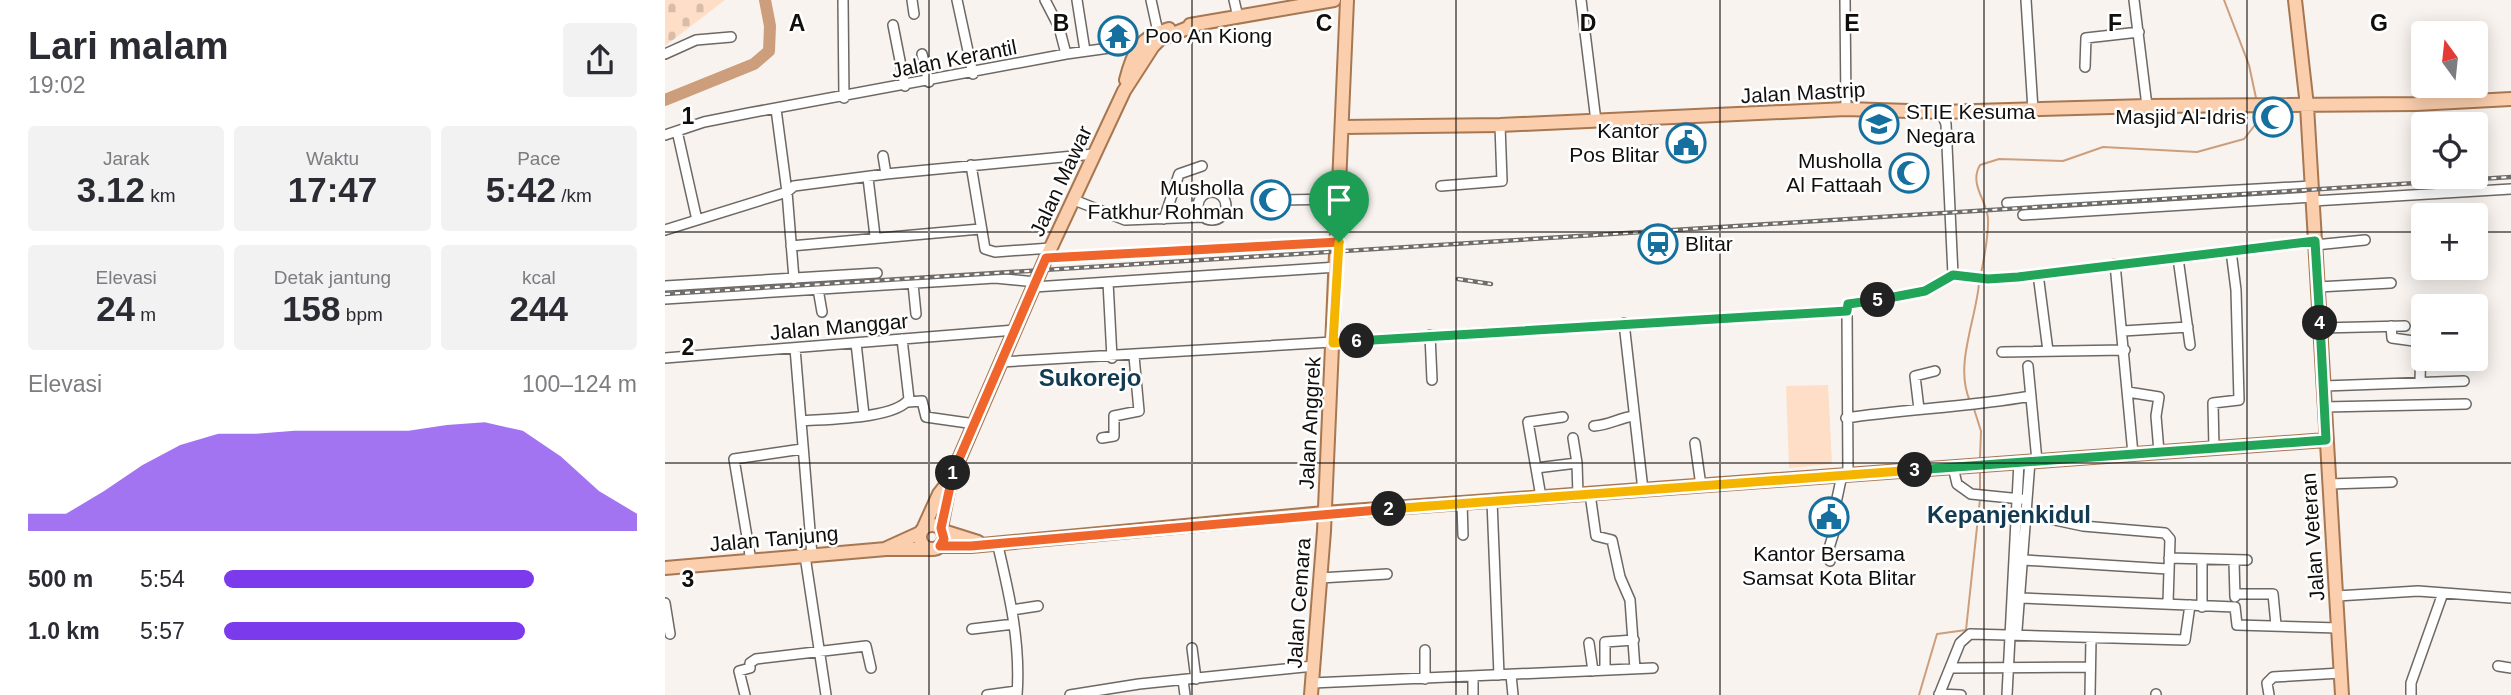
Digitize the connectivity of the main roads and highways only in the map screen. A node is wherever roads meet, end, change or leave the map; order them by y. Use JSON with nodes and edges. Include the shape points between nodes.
{"nodes":[{"id":1,"x":1334,"y":0,"type":"edge"},
{"id":2,"x":1347,"y":0,"type":"edge"},
{"id":3,"x":2295,"y":0,"type":"edge"},
{"id":4,"x":1198,"y":24,"type":"junction"},
{"id":5,"x":1124,"y":91,"type":"junction"},
{"id":6,"x":2511,"y":99,"type":"edge"},
{"id":7,"x":2307,"y":106,"type":"junction"},
{"id":8,"x":1343,"y":127,"type":"junction"},
{"id":9,"x":2326,"y":440,"type":"junction"},
{"id":10,"x":950,"y":480,"type":"junction"},
{"id":11,"x":1324,"y":513,"type":"junction"},
{"id":12,"x":922,"y":530,"type":"junction"},
{"id":13,"x":942,"y":530,"type":"junction"},
{"id":14,"x":982,"y":544,"type":"junction"},
{"id":15,"x":934,"y":547,"type":"junction"},
{"id":16,"x":886,"y":549,"type":"junction"},
{"id":17,"x":665,"y":568,"type":"edge"},
{"id":18,"x":1312,"y":689,"type":"edge"},
{"id":19,"x":2342,"y":695,"type":"edge"}],
"edges":[{"from":1,"to":4,"type":"main road","name":"Jalan Mawar"},
{"from":2,"to":8,"type":"main road","name":"Jalan Anggrek"},
{"from":3,"to":7,"type":"main road","name":"Jalan Veteran"},
{"from":4,"to":5,"type":"main road","name":"Jalan Mawar","via":[[1155,44]]},
{"from":4,"to":5,"type":"main road","name":"Jalan Mawar","via":[[1158,32],[1138,44]]},
{"from":5,"to":10,"type":"main road","name":"Jalan Mawar"},
{"from":6,"to":7,"type":"main road","name":"Jalan Mastrip"},
{"from":7,"to":8,"type":"main road","name":"Jalan Mastrip","via":[[2147,106],[1946,116],[1846,109],[1500,125]]},
{"from":7,"to":9,"type":"main road","name":"Jalan Veteran"},
{"from":8,"to":11,"type":"main road","name":"Jalan Anggrek"},
{"from":9,"to":11,"type":"main road","name":"Jalan Tanjung"},
{"from":9,"to":19,"type":"main road","name":"Jalan Veteran"},
{"from":10,"to":12,"type":"main road","name":"Jalan Mawar"},
{"from":10,"to":13,"type":"main road","name":"Jalan Mawar"},
{"from":11,"to":14,"type":"main road","name":"Jalan Tanjung"},
{"from":11,"to":18,"type":"main road","name":"Jalan Cemara"},
{"from":12,"to":13,"type":"main road","via":[[935,524]]},
{"from":12,"to":15,"type":"main road","via":[[922,544]]},
{"from":12,"to":16,"type":"main road","name":"Jalan Tanjung"},
{"from":13,"to":14,"type":"main road"},
{"from":13,"to":15,"type":"main road","name":"Jalan Mawar"},
{"from":14,"to":15,"type":"main road","name":"Jalan Tanjung"},
{"from":15,"to":16,"type":"main road","name":"Jalan Tanjung"},
{"from":16,"to":17,"type":"main road","name":"Jalan Tanjung"}]}
